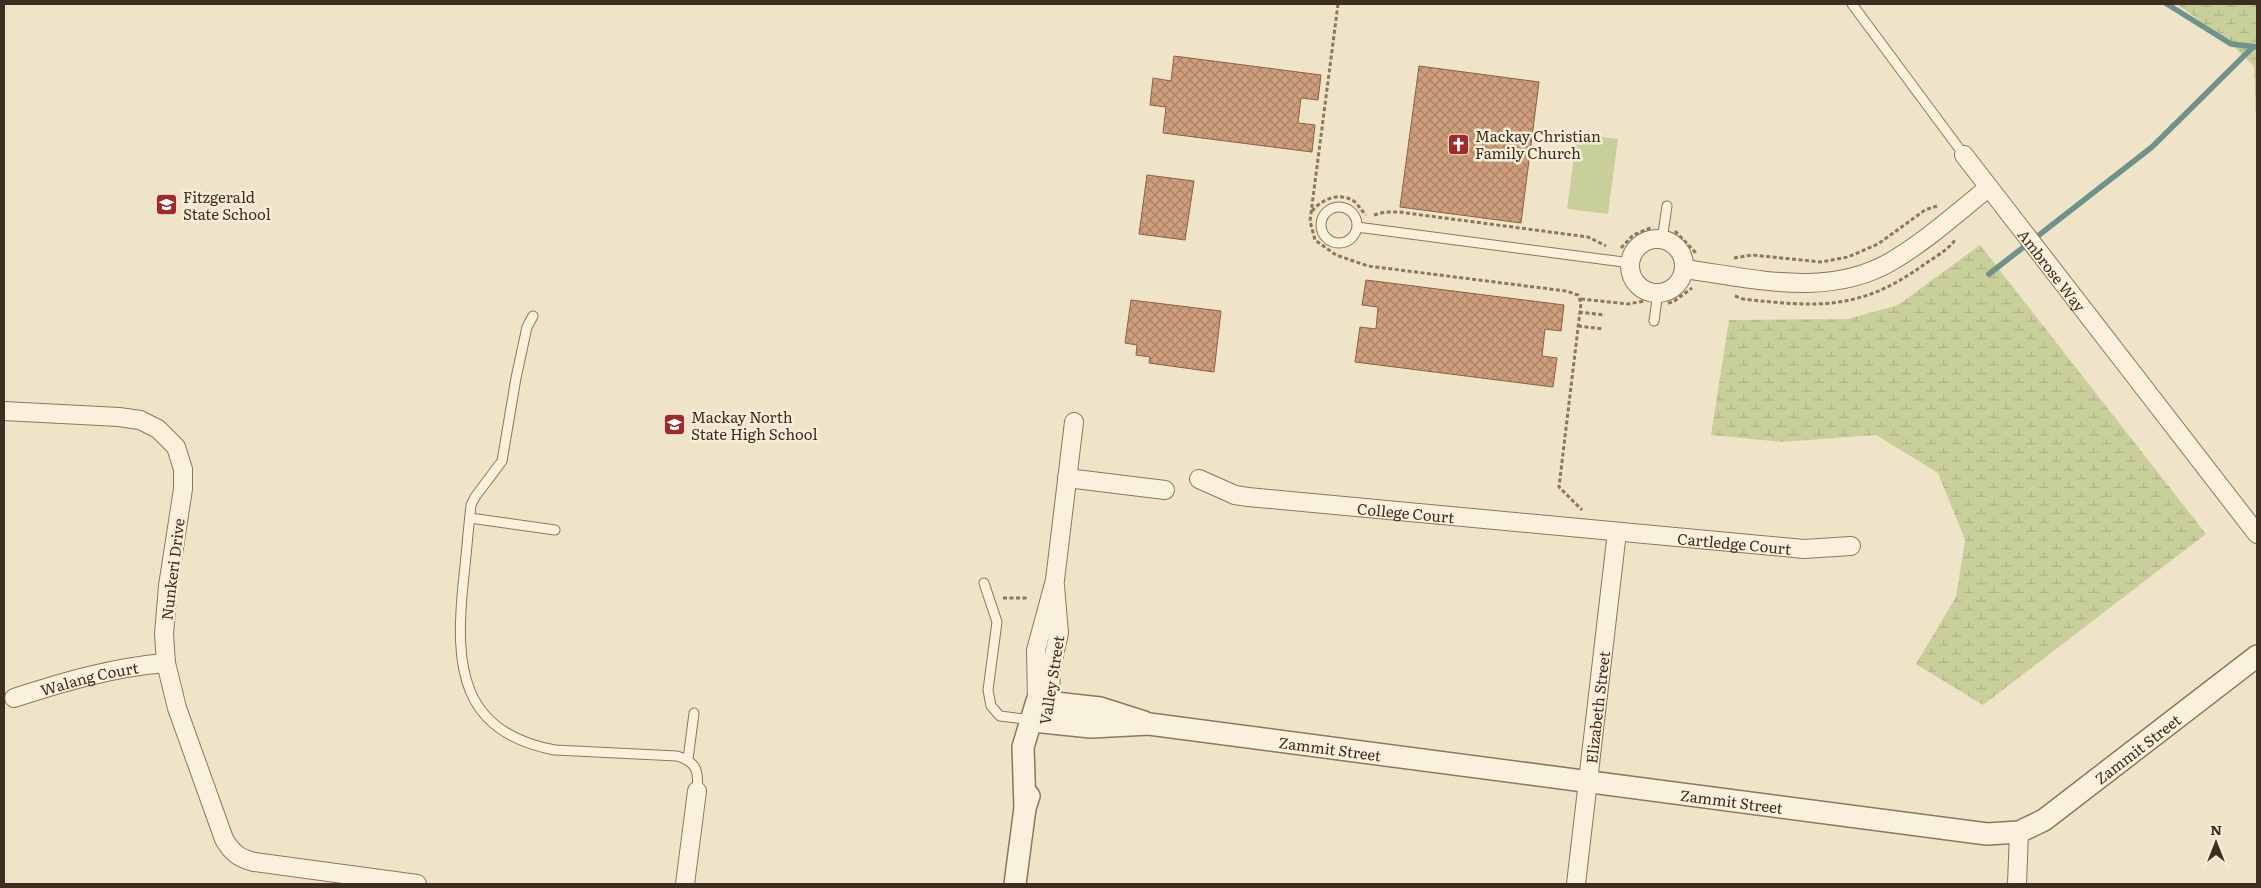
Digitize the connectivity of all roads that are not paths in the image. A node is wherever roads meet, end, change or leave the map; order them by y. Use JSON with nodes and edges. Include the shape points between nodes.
{"nodes":[{"id":1,"x":1852,"y":4,"type":"edge"},
{"id":2,"x":1964,"y":155,"type":"joint"},
{"id":3,"x":1988,"y":188,"type":"junction"},
{"id":4,"x":1667,"y":206,"type":"dead end"},
{"id":5,"x":1357,"y":227,"type":"junction"},
{"id":6,"x":1663,"y":234,"type":"junction"},
{"id":7,"x":1631,"y":263,"type":"junction"},
{"id":8,"x":1684,"y":269,"type":"junction"},
{"id":9,"x":1658,"y":292,"type":"junction"},
{"id":10,"x":533,"y":316,"type":"dead end"},
{"id":11,"x":1654,"y":321,"type":"dead end"},
{"id":12,"x":4,"y":410,"type":"edge"},
{"id":13,"x":1074,"y":422,"type":"dead end"},
{"id":14,"x":1067,"y":478,"type":"junction"},
{"id":15,"x":1199,"y":478,"type":"dead end"},
{"id":16,"x":1165,"y":490,"type":"dead end"},
{"id":17,"x":470,"y":518,"type":"junction"},
{"id":18,"x":555,"y":530,"type":"dead end"},
{"id":19,"x":1617,"y":532,"type":"junction"},
{"id":20,"x":2257,"y":534,"type":"edge"},
{"id":21,"x":1851,"y":546,"type":"dead end"},
{"id":22,"x":984,"y":583,"type":"dead end"},
{"id":23,"x":2257,"y":656,"type":"edge"},
{"id":24,"x":166,"y":663,"type":"junction"},
{"id":25,"x":14,"y":698,"type":"dead end"},
{"id":26,"x":1041,"y":711,"type":"junction"},
{"id":27,"x":694,"y":713,"type":"dead end"},
{"id":28,"x":688,"y":759,"type":"junction"},
{"id":29,"x":1589,"y":782,"type":"junction"},
{"id":30,"x":697,"y":791,"type":"joint"},
{"id":31,"x":2019,"y":832,"type":"junction"},
{"id":32,"x":417,"y":884,"type":"edge"},
{"id":33,"x":685,"y":884,"type":"edge"},
{"id":34,"x":1015,"y":884,"type":"edge"},
{"id":35,"x":1576,"y":884,"type":"edge"},
{"id":36,"x":2017,"y":884,"type":"edge"}],
"edges":[{"from":1,"to":2,"type":"lane","name":"Ambrose Way"},
{"from":2,"to":3,"type":"street","name":"Ambrose Way"},
{"from":3,"to":8,"type":"street","via":[[1892,262],[1853,278],[1806,284]]},
{"from":3,"to":20,"type":"street","name":"Ambrose Way"},
{"from":4,"to":6,"type":"lane"},
{"from":5,"to":5,"type":"lane","via":[[1349,240],[1333,242],[1324,236],[1321,221],[1326,212],[1342,207],[1355,216]]},
{"from":5,"to":7,"type":"lane"},
{"from":6,"to":7,"type":"street","via":[[1640,246]]},
{"from":6,"to":8,"type":"street","via":[[1679,250]]},
{"from":7,"to":9,"type":"street","via":[[1636,282],[1646,290]]},
{"from":8,"to":9,"type":"street","via":[[1675,286]]},
{"from":9,"to":11,"type":"lane"},
{"from":10,"to":17,"type":"lane","via":[[527,327],[516,378],[502,461],[475,497]]},
{"from":12,"to":24,"type":"street","name":"Nunkeri Drive","via":[[140,420],[158,430],[176,447],[183,479],[168,586],[164,634]]},
{"from":13,"to":14,"type":"street","name":"Valley Street"},
{"from":14,"to":16,"type":"street"},
{"from":14,"to":26,"type":"street","name":"Valley Street","via":[[1055,580],[1059,633]]},
{"from":15,"to":19,"type":"street","name":"College Court","via":[[1248,498]]},
{"from":17,"to":18,"type":"lane"},
{"from":17,"to":28,"type":"lane","via":[[459,641],[469,693],[478,706],[501,729],[536,747]]},
{"from":19,"to":21,"type":"street","name":"Cartledge Court","via":[[1804,549]]},
{"from":19,"to":29,"type":"street","name":"Elizabeth Street"},
{"from":22,"to":26,"type":"lane","via":[[996,627],[989,701],[1000,716]]},
{"from":23,"to":31,"type":"street","name":"Zammit Street","via":[[2044,820]]},
{"from":24,"to":25,"type":"street","name":"Walang Court","via":[[138,665],[60,683]]},
{"from":24,"to":32,"type":"street","name":"Nunkeri Drive","via":[[177,708],[230,851],[241,858]]},
{"from":26,"to":29,"type":"street","name":"Zammit Street","via":[[1108,710],[1149,724]]},
{"from":26,"to":34,"type":"street","name":"Valley Street","via":[[1023,747],[1025,808]]},
{"from":27,"to":28,"type":"lane"},
{"from":28,"to":30,"type":"lane","via":[[698,774]]},
{"from":29,"to":31,"type":"street","name":"Zammit Street","via":[[1960,831],[1987,834]]},
{"from":29,"to":35,"type":"street","name":"Elizabeth Street"},
{"from":30,"to":33,"type":"street"},
{"from":31,"to":36,"type":"street"}]}
